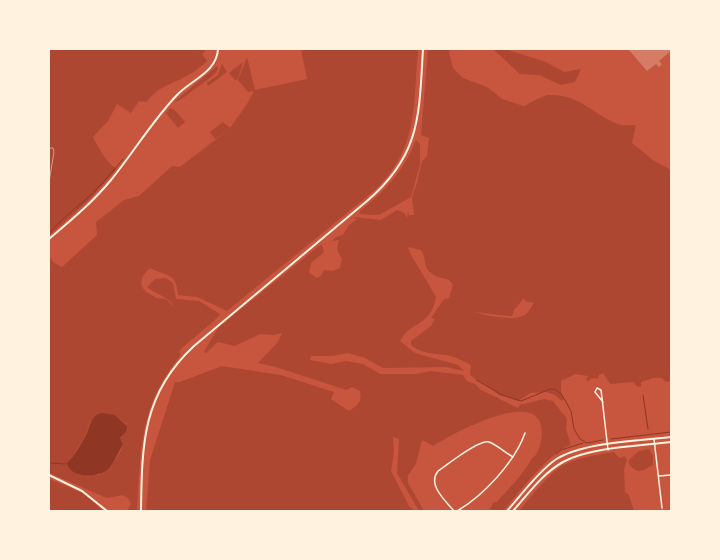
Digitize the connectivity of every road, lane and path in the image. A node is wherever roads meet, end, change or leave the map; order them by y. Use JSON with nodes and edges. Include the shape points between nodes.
{"nodes":[{"id":1,"x":218,"y":49,"type":"edge"},
{"id":2,"x":423,"y":49,"type":"edge"},
{"id":3,"x":49,"y":148,"type":"edge"},
{"id":4,"x":49,"y":182,"type":"edge"},
{"id":5,"x":49,"y":239,"type":"edge"},
{"id":6,"x":603,"y":402,"type":"junction"},
{"id":7,"x":525,"y":433,"type":"dead end"},
{"id":8,"x":671,"y":437,"type":"edge"},
{"id":9,"x":654,"y":439,"type":"junction"},
{"id":10,"x":671,"y":442,"type":"edge"},
{"id":11,"x":655,"y":444,"type":"junction"},
{"id":12,"x":608,"y":445,"type":"junction"},
{"id":13,"x":608,"y":450,"type":"junction"},
{"id":14,"x":513,"y":458,"type":"junction"},
{"id":15,"x":49,"y":475,"type":"edge"},
{"id":16,"x":671,"y":475,"type":"edge"},
{"id":17,"x":658,"y":476,"type":"junction"},
{"id":18,"x":662,"y":508,"type":"dead end"},
{"id":19,"x":107,"y":511,"type":"edge"},
{"id":20,"x":141,"y":511,"type":"edge"},
{"id":21,"x":454,"y":511,"type":"edge"},
{"id":22,"x":457,"y":511,"type":"edge"},
{"id":23,"x":507,"y":511,"type":"edge"},
{"id":24,"x":513,"y":511,"type":"edge"}],
"edges":[{"from":1,"to":5,"type":"main road","via":[[212,66],[174,97],[107,185]]},
{"from":2,"to":20,"type":"main road","via":[[416,127],[407,154],[394,175],[374,195],[194,346],[167,378],[154,404],[145,436]]},
{"from":3,"to":4,"type":"path","via":[[54,152]]},
{"from":6,"to":6,"type":"street","via":[[601,390],[597,388],[595,392]]},
{"from":6,"to":12,"type":"street"},
{"from":7,"to":14,"type":"street"},
{"from":8,"to":9,"type":"main road"},
{"from":9,"to":11,"type":"street"},
{"from":9,"to":12,"type":"main road"},
{"from":10,"to":11,"type":"main road"},
{"from":11,"to":13,"type":"main road"},
{"from":11,"to":17,"type":"street"},
{"from":12,"to":13,"type":"street"},
{"from":12,"to":23,"type":"main road","via":[[579,450],[555,461]]},
{"from":13,"to":24,"type":"main road","via":[[584,454],[563,462]]},
{"from":14,"to":21,"type":"street","via":[[483,442],[438,471],[434,478],[435,486]]},
{"from":14,"to":22,"type":"street","via":[[477,498]]},
{"from":15,"to":19,"type":"main road","via":[[82,490]]},
{"from":16,"to":17,"type":"street"},
{"from":17,"to":18,"type":"street"}]}
